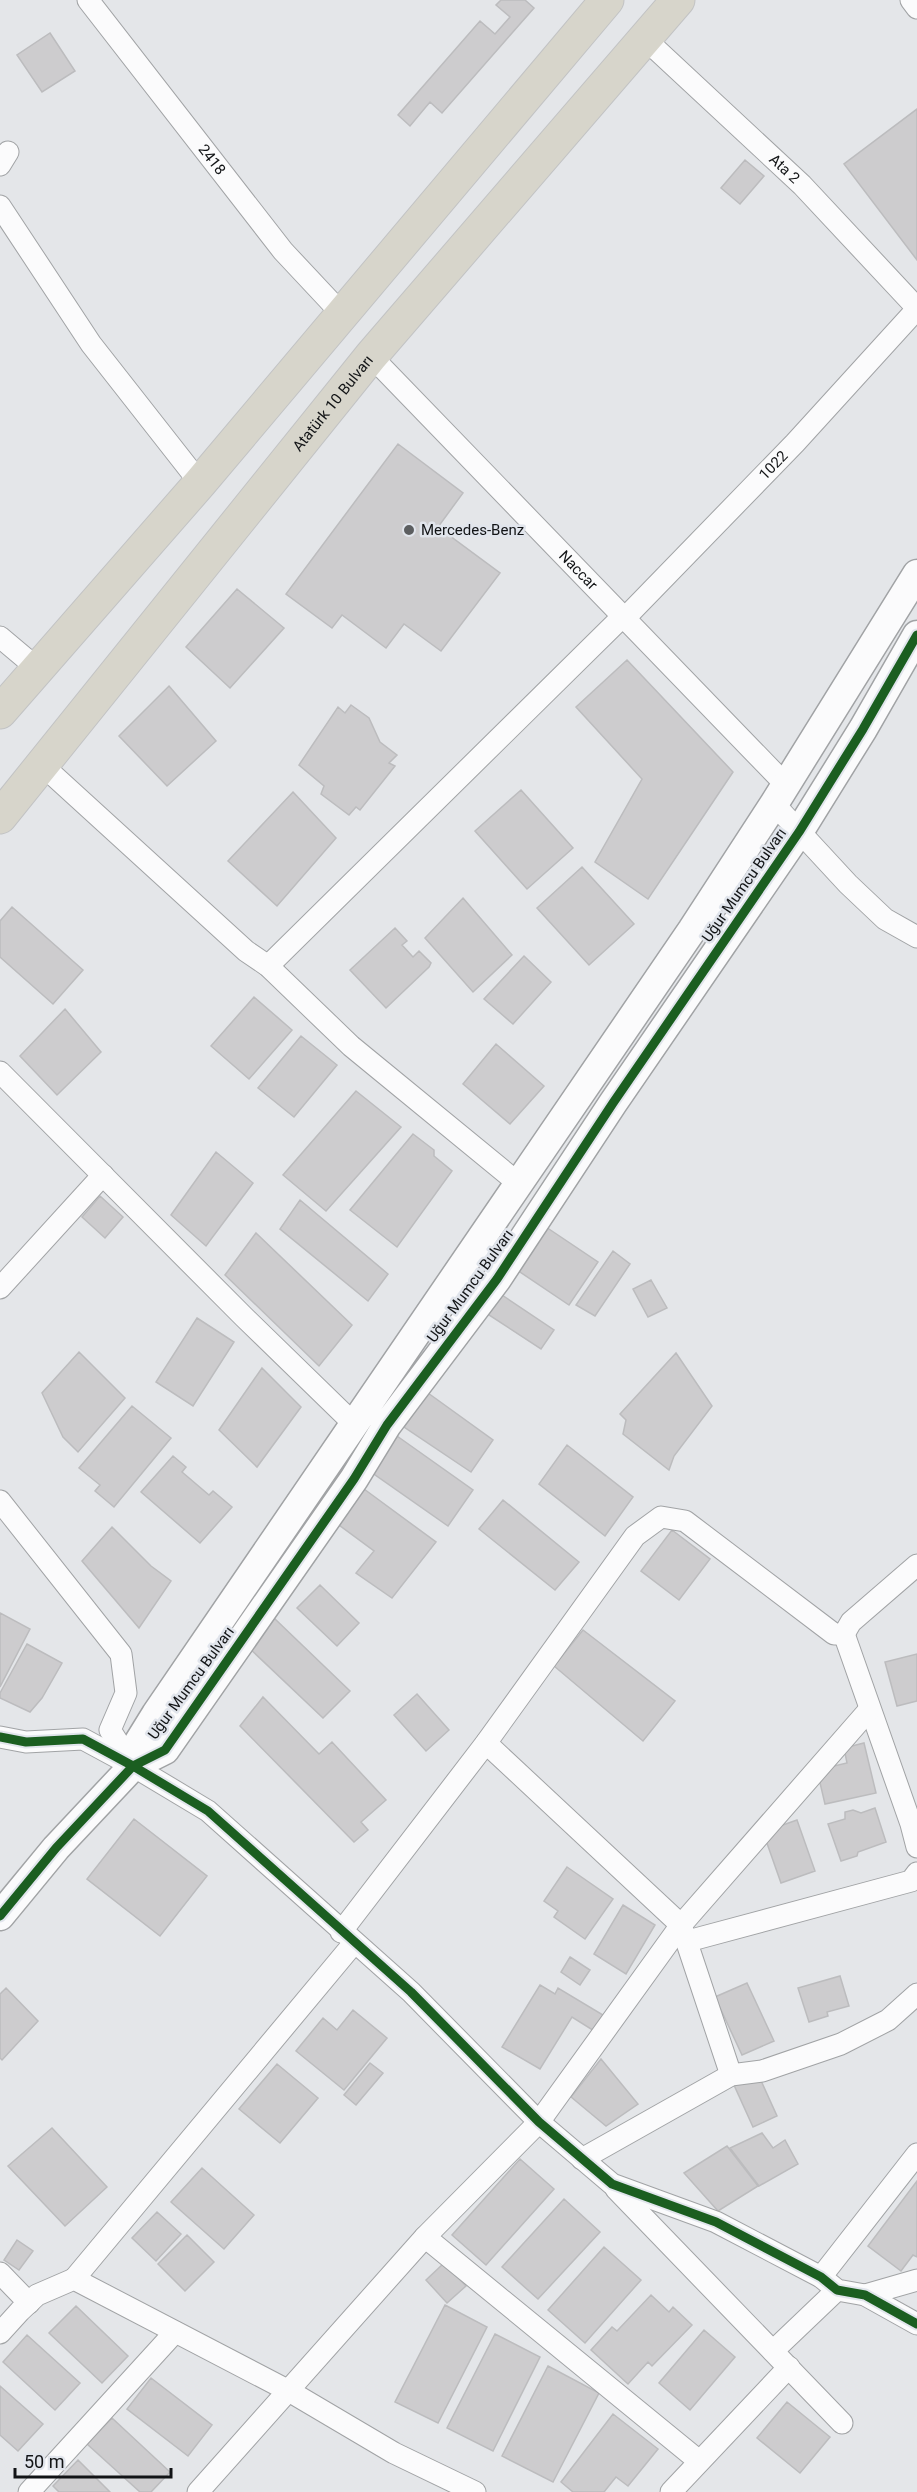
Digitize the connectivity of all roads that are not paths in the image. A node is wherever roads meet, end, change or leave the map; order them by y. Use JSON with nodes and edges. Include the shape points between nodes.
{"nodes":[{"id":1,"x":88,"y":0,"type":"edge"},
{"id":2,"x":607,"y":0,"type":"edge"},
{"id":3,"x":678,"y":0,"type":"edge"},
{"id":4,"x":911,"y":0,"type":"edge"},
{"id":5,"x":917,"y":8,"type":"edge"},
{"id":6,"x":644,"y":38,"type":"junction"},
{"id":7,"x":0,"y":206,"type":"edge"},
{"id":8,"x":917,"y":309,"type":"edge"},
{"id":9,"x":342,"y":314,"type":"junction"},
{"id":10,"x":371,"y":356,"type":"junction"},
{"id":11,"x":200,"y":483,"type":"junction"},
{"id":12,"x":916,"y":579,"type":"edge"},
{"id":13,"x":626,"y":617,"type":"junction"},
{"id":14,"x":917,"y":635,"type":"edge"},
{"id":15,"x":0,"y":637,"type":"edge"},
{"id":16,"x":38,"y":669,"type":"junction"},
{"id":17,"x":0,"y":712,"type":"edge"},
{"id":18,"x":41,"y":764,"type":"junction"},
{"id":19,"x":780,"y":794,"type":"junction"},
{"id":20,"x":0,"y":817,"type":"edge"},
{"id":21,"x":799,"y":831,"type":"junction"},
{"id":22,"x":917,"y":937,"type":"edge"},
{"id":23,"x":268,"y":966,"type":"junction"},
{"id":24,"x":0,"y":1072,"type":"edge"},
{"id":25,"x":103,"y":1175,"type":"junction"},
{"id":26,"x":518,"y":1183,"type":"junction"},
{"id":27,"x":0,"y":1288,"type":"edge"},
{"id":28,"x":354,"y":1424,"type":"junction"},
{"id":29,"x":0,"y":1501,"type":"edge"},
{"id":30,"x":917,"y":1565,"type":"edge"},
{"id":31,"x":844,"y":1634,"type":"junction"},
{"id":32,"x":869,"y":1710,"type":"junction"},
{"id":33,"x":0,"y":1737,"type":"edge"},
{"id":34,"x":486,"y":1743,"type":"junction"},
{"id":35,"x":133,"y":1766,"type":"junction"},
{"id":36,"x":917,"y":1847,"type":"edge"},
{"id":37,"x":917,"y":1873,"type":"edge"},
{"id":38,"x":0,"y":1916,"type":"edge"},
{"id":39,"x":685,"y":1933,"type":"junction"},
{"id":40,"x":347,"y":1937,"type":"junction"},
{"id":41,"x":917,"y":1994,"type":"edge"},
{"id":42,"x":731,"y":2075,"type":"junction"},
{"id":43,"x":539,"y":2122,"type":"junction"},
{"id":44,"x":917,"y":2154,"type":"edge"},
{"id":45,"x":582,"y":2158,"type":"junction"},
{"id":46,"x":612,"y":2184,"type":"junction"},
{"id":47,"x":425,"y":2237,"type":"junction"},
{"id":48,"x":0,"y":2273,"type":"edge"},
{"id":49,"x":821,"y":2277,"type":"junction"},
{"id":50,"x":74,"y":2279,"type":"junction"},
{"id":51,"x":917,"y":2280,"type":"edge"},
{"id":52,"x":837,"y":2290,"type":"junction"},
{"id":53,"x":865,"y":2295,"type":"junction"},
{"id":54,"x":29,"y":2302,"type":"junction"},
{"id":55,"x":917,"y":2324,"type":"edge"},
{"id":56,"x":176,"y":2332,"type":"junction"},
{"id":57,"x":0,"y":2333,"type":"edge"},
{"id":58,"x":773,"y":2351,"type":"junction"},
{"id":59,"x":789,"y":2367,"type":"junction"},
{"id":60,"x":289,"y":2391,"type":"junction"},
{"id":61,"x":842,"y":2423,"type":"dead end"},
{"id":62,"x":699,"y":2461,"type":"junction"},
{"id":63,"x":29,"y":2492,"type":"edge"},
{"id":64,"x":198,"y":2492,"type":"edge"},
{"id":65,"x":474,"y":2492,"type":"edge"},
{"id":66,"x":671,"y":2492,"type":"edge"}],
"edges":[{"from":1,"to":9,"type":"street","name":"2418","via":[[283,251]]},
{"from":2,"to":9,"type":"highway"},
{"from":3,"to":6,"type":"highway","name":"Atatürk 10 Bulvarı"},
{"from":4,"to":5,"type":"street"},
{"from":6,"to":8,"type":"street","name":"Ata 2","via":[[802,185]]},
{"from":6,"to":10,"type":"highway","name":"Atatürk 10 Bulvarı"},
{"from":7,"to":11,"type":"street","via":[[91,344]]},
{"from":8,"to":13,"type":"street","name":"1022","via":[[795,443]]},
{"from":9,"to":11,"type":"highway"},
{"from":10,"to":13,"type":"street","name":"Naccar"},
{"from":10,"to":18,"type":"highway","name":"Atatürk 10 Bulvarı"},
{"from":11,"to":16,"type":"highway"},
{"from":12,"to":19,"type":"street","name":"Uğur Mumcu Bulvarı"},
{"from":13,"to":19,"type":"street","name":"Naccar"},
{"from":13,"to":23,"type":"street","name":"1022"},
{"from":14,"to":21,"type":"street","name":"Uğur Mumcu Bulvarı"},
{"from":15,"to":16,"type":"street"},
{"from":16,"to":17,"type":"highway"},
{"from":18,"to":20,"type":"highway","name":"Atatürk 10 Bulvarı"},
{"from":18,"to":23,"type":"street","via":[[246,951]]},
{"from":19,"to":21,"type":"street","name":"Naccar"},
{"from":19,"to":26,"type":"street","name":"Uğur Mumcu Bulvarı","via":[[606,1058]]},
{"from":21,"to":22,"type":"street","name":"Naccar","via":[[885,919]]},
{"from":21,"to":35,"type":"street","name":"Uğur Mumcu Bulvarı","via":[[497,1279],[387,1425],[354,1479],[165,1750]]},
{"from":23,"to":26,"type":"street","via":[[351,1046]]},
{"from":24,"to":25,"type":"street"},
{"from":25,"to":27,"type":"street"},
{"from":25,"to":28,"type":"street"},
{"from":26,"to":28,"type":"street","name":"Uğur Mumcu Bulvarı"},
{"from":28,"to":35,"type":"street","name":"Uğur Mumcu Bulvarı","via":[[156,1714],[135,1748]]},
{"from":29,"to":35,"type":"street","via":[[120,1654],[126,1693],[110,1730]]},
{"from":30,"to":31,"type":"street","via":[[852,1622]]},
{"from":31,"to":32,"type":"street"},
{"from":31,"to":34,"type":"street","via":[[834,1634],[685,1521],[661,1517],[635,1536]]},
{"from":32,"to":36,"type":"street"},
{"from":32,"to":39,"type":"street"},
{"from":33,"to":35,"type":"street","via":[[26,1742],[83,1739]]},
{"from":34,"to":39,"type":"street"},
{"from":34,"to":40,"type":"street"},
{"from":35,"to":38,"type":"street","name":"Uğur Mumcu Bulvarı","via":[[56,1848]]},
{"from":35,"to":40,"type":"street","via":[[208,1811]]},
{"from":37,"to":39,"type":"street","via":[[911,1881]]},
{"from":39,"to":42,"type":"street"},
{"from":39,"to":43,"type":"street"},
{"from":40,"to":43,"type":"street","via":[[411,1992]]},
{"from":40,"to":50,"type":"street"},
{"from":41,"to":42,"type":"street","via":[[888,2020],[841,2044],[762,2071]]},
{"from":42,"to":45,"type":"street"},
{"from":43,"to":45,"type":"street"},
{"from":43,"to":47,"type":"street"},
{"from":44,"to":49,"type":"street"},
{"from":45,"to":46,"type":"street"},
{"from":46,"to":49,"type":"street","via":[[716,2222]]},
{"from":46,"to":58,"type":"street"},
{"from":47,"to":60,"type":"street"},
{"from":47,"to":62,"type":"street"},
{"from":48,"to":54,"type":"street"},
{"from":49,"to":52,"type":"street"},
{"from":50,"to":54,"type":"street"},
{"from":50,"to":56,"type":"street"},
{"from":51,"to":53,"type":"street"},
{"from":52,"to":53,"type":"street"},
{"from":52,"to":58,"type":"street"},
{"from":53,"to":55,"type":"street"},
{"from":54,"to":57,"type":"street"},
{"from":56,"to":60,"type":"street"},
{"from":56,"to":63,"type":"street"},
{"from":58,"to":59,"type":"street"},
{"from":59,"to":61,"type":"street"},
{"from":59,"to":62,"type":"street"},
{"from":60,"to":64,"type":"street"},
{"from":60,"to":65,"type":"street","via":[[394,2453]]},
{"from":62,"to":66,"type":"street"}]}
